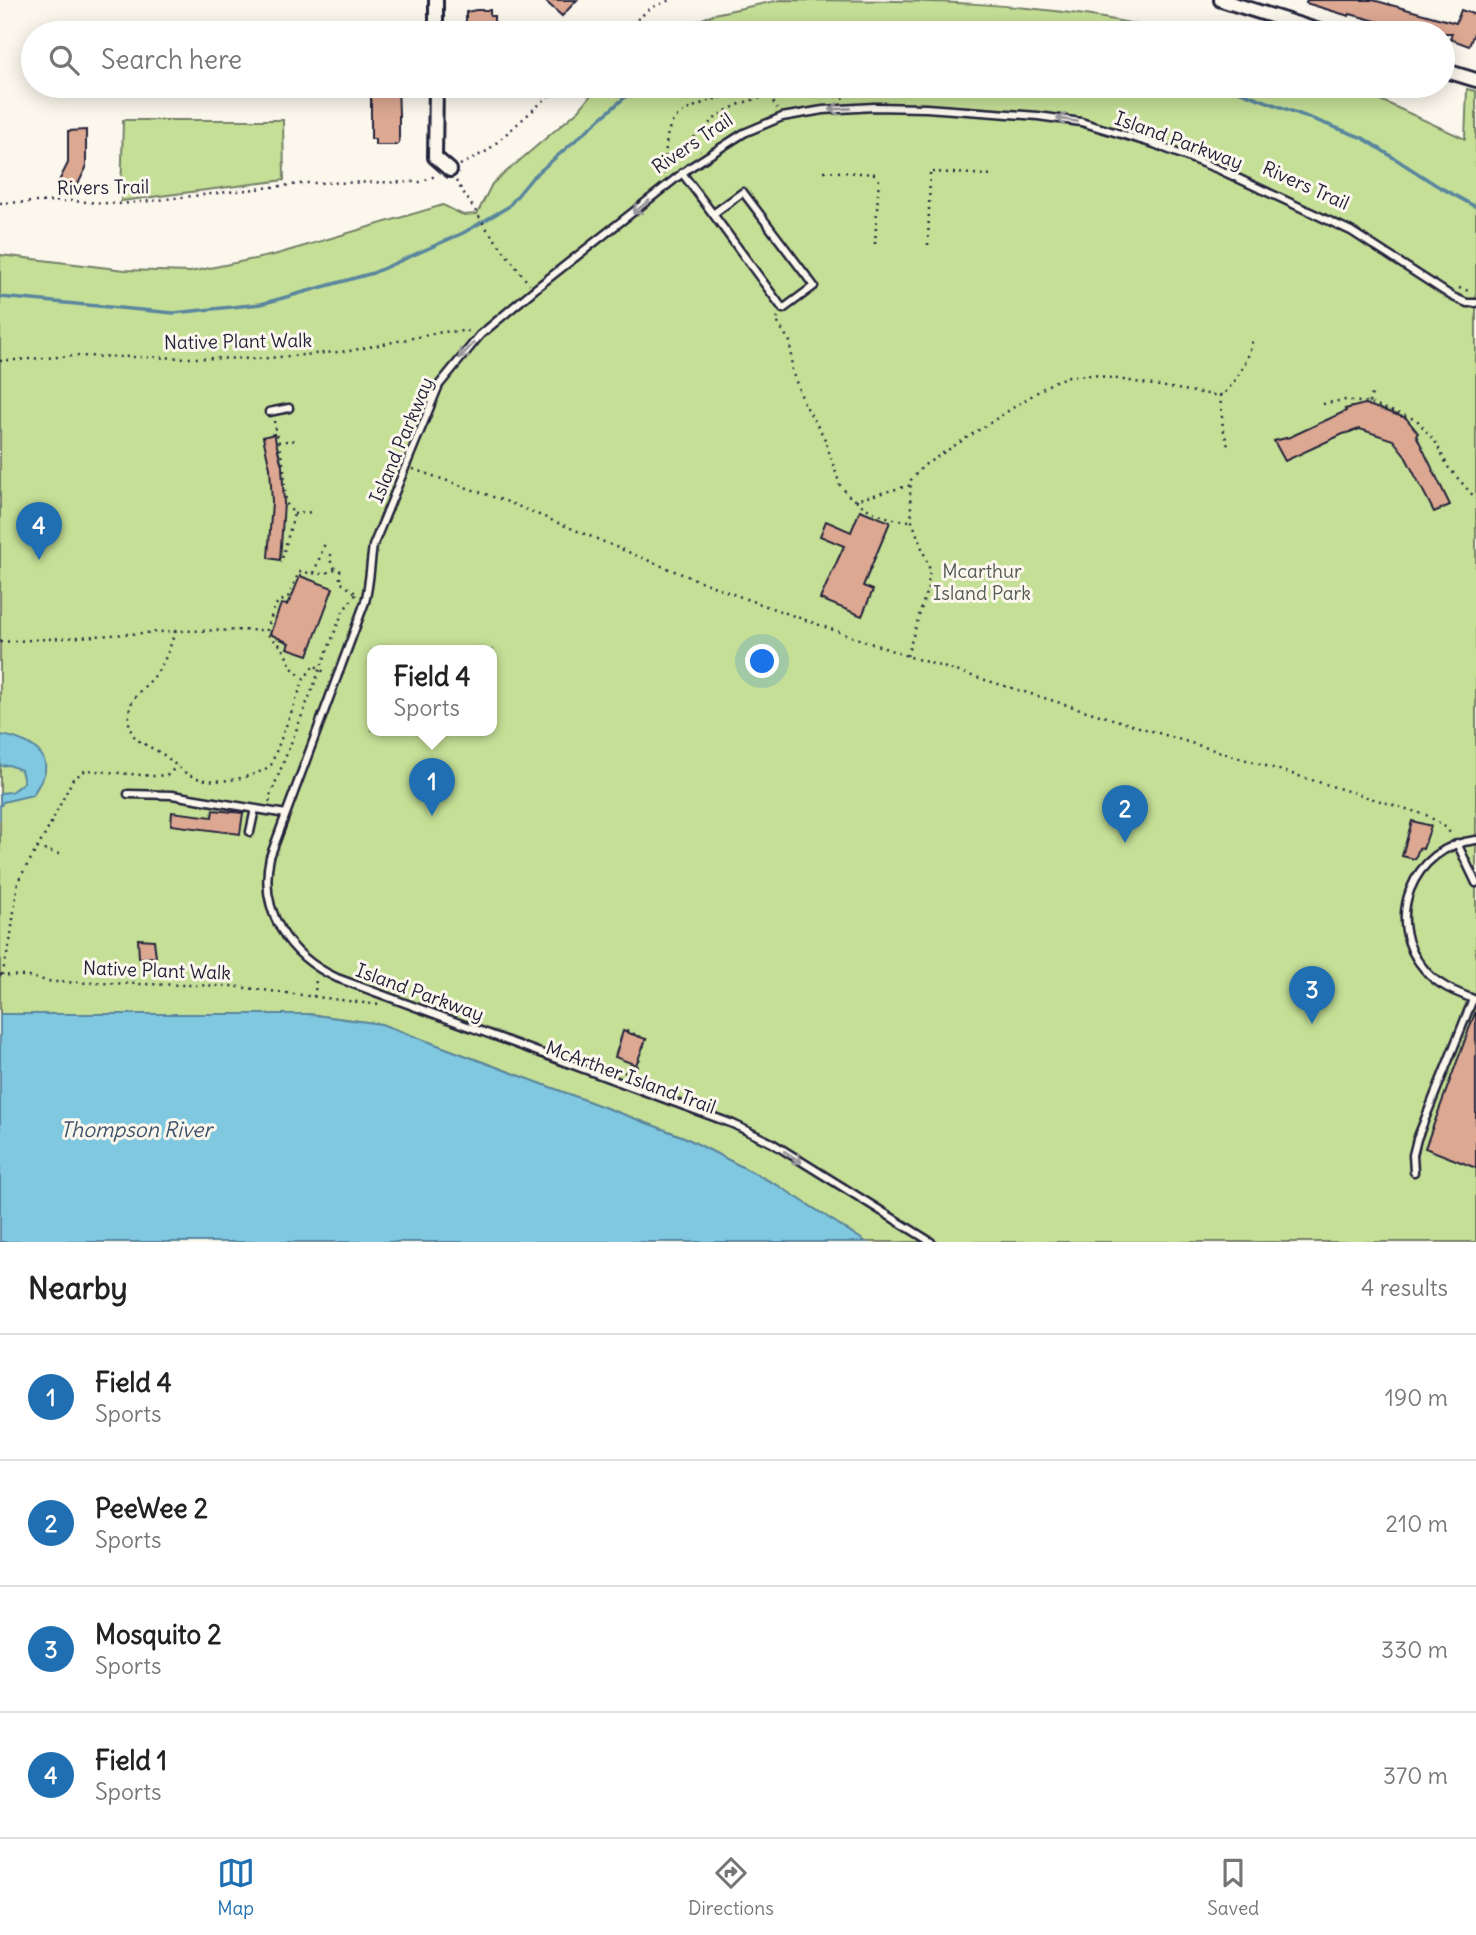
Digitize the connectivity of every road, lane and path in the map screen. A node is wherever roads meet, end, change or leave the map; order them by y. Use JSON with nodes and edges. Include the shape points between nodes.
{"nodes":[{"id":1,"x":436,"y":0,"type":"edge"},
{"id":2,"x":670,"y":0,"type":"edge"},
{"id":3,"x":1221,"y":0,"type":"edge"},
{"id":4,"x":436,"y":21,"type":"edge"},
{"id":5,"x":635,"y":21,"type":"edge"},
{"id":6,"x":1288,"y":21,"type":"edge"},
{"id":7,"x":1455,"y":74,"type":"edge"},
{"id":8,"x":1476,"y":80,"type":"edge"},
{"id":9,"x":436,"y":98,"type":"edge"},
{"id":10,"x":547,"y":98,"type":"edge"},
{"id":11,"x":727,"y":98,"type":"edge"},
{"id":12,"x":760,"y":98,"type":"edge"},
{"id":13,"x":771,"y":98,"type":"edge"},
{"id":14,"x":843,"y":98,"type":"edge"},
{"id":15,"x":830,"y":101,"type":"dead end"},
{"id":16,"x":785,"y":108,"type":"dead end"},
{"id":17,"x":778,"y":110,"type":"junction"},
{"id":18,"x":769,"y":113,"type":"dead end"},
{"id":19,"x":691,"y":140,"type":"junction"},
{"id":20,"x":708,"y":146,"type":"dead end"},
{"id":21,"x":700,"y":152,"type":"junction"},
{"id":22,"x":692,"y":157,"type":"dead end"},
{"id":23,"x":665,"y":164,"type":"junction"},
{"id":24,"x":450,"y":170,"type":"junction"},
{"id":25,"x":674,"y":170,"type":"dead end"},
{"id":26,"x":824,"y":171,"type":"dead end"},
{"id":27,"x":682,"y":173,"type":"junction"},
{"id":28,"x":993,"y":174,"type":"dead end"},
{"id":29,"x":0,"y":203,"type":"edge"},
{"id":30,"x":713,"y":214,"type":"junction"},
{"id":31,"x":875,"y":244,"type":"dead end"},
{"id":32,"x":928,"y":245,"type":"dead end"},
{"id":33,"x":537,"y":279,"type":"dead end"},
{"id":34,"x":1454,"y":286,"type":"dead end"},
{"id":35,"x":1476,"y":293,"type":"edge"},
{"id":36,"x":1476,"y":303,"type":"edge"},
{"id":37,"x":783,"y":309,"type":"junction"},
{"id":38,"x":473,"y":333,"type":"dead end"},
{"id":39,"x":1252,"y":341,"type":"dead end"},
{"id":40,"x":0,"y":361,"type":"edge"},
{"id":41,"x":1373,"y":391,"type":"dead end"},
{"id":42,"x":1220,"y":395,"type":"junction"},
{"id":43,"x":1369,"y":403,"type":"junction"},
{"id":44,"x":1323,"y":404,"type":"dead end"},
{"id":45,"x":289,"y":408,"type":"dead end"},
{"id":46,"x":271,"y":412,"type":"joint"},
{"id":47,"x":298,"y":440,"type":"dead end"},
{"id":48,"x":278,"y":442,"type":"junction"},
{"id":49,"x":1228,"y":446,"type":"dead end"},
{"id":50,"x":407,"y":466,"type":"junction"},
{"id":51,"x":911,"y":485,"type":"junction"},
{"id":52,"x":1476,"y":499,"type":"edge"},
{"id":53,"x":856,"y":500,"type":"junction"},
{"id":54,"x":312,"y":512,"type":"dead end"},
{"id":55,"x":293,"y":514,"type":"junction"},
{"id":56,"x":912,"y":521,"type":"junction"},
{"id":57,"x":325,"y":543,"type":"dead end"},
{"id":58,"x":331,"y":554,"type":"dead end"},
{"id":59,"x":281,"y":563,"type":"dead end"},
{"id":60,"x":335,"y":569,"type":"junction"},
{"id":61,"x":314,"y":573,"type":"junction"},
{"id":62,"x":356,"y":594,"type":"dead end"},
{"id":63,"x":175,"y":631,"type":"junction"},
{"id":64,"x":266,"y":631,"type":"junction"},
{"id":65,"x":0,"y":642,"type":"edge"},
{"id":66,"x":907,"y":656,"type":"junction"},
{"id":67,"x":304,"y":679,"type":"junction"},
{"id":68,"x":335,"y":681,"type":"junction"},
{"id":69,"x":177,"y":766,"type":"junction"},
{"id":70,"x":128,"y":794,"type":"dead end"},
{"id":71,"x":255,"y":809,"type":"junction"},
{"id":72,"x":286,"y":814,"type":"junction"},
{"id":73,"x":250,"y":832,"type":"dead end"},
{"id":74,"x":1476,"y":840,"type":"edge"},
{"id":75,"x":1457,"y":843,"type":"junction"},
{"id":76,"x":37,"y":848,"type":"junction"},
{"id":77,"x":59,"y":854,"type":"dead end"},
{"id":78,"x":1476,"y":883,"type":"edge"},
{"id":79,"x":1,"y":975,"type":"edge"},
{"id":80,"x":1474,"y":999,"type":"edge"},
{"id":81,"x":387,"y":1004,"type":"dead end"},
{"id":82,"x":625,"y":1030,"type":"dead end"},
{"id":83,"x":617,"y":1080,"type":"junction"},
{"id":84,"x":1414,"y":1171,"type":"dead end"},
{"id":85,"x":931,"y":1242,"type":"edge"}],
"edges":[{"from":1,"to":4,"type":"street"},
{"from":2,"to":5,"type":"path"},
{"from":3,"to":6,"type":"street"},
{"from":7,"to":8,"type":"street"},
{"from":9,"to":24,"type":"street","via":[[435,157]]},
{"from":10,"to":24,"type":"path","name":"Rivers Trail","via":[[487,151]]},
{"from":11,"to":23,"type":"path","name":"Rivers Trail","via":[[676,118],[669,129]]},
{"from":12,"to":19,"type":"path","name":"Rivers Trail","via":[[721,114]]},
{"from":13,"to":17,"type":"path"},
{"from":14,"to":15,"type":"path","name":"Rivers Trail","via":[[852,100]]},
{"from":16,"to":17,"type":"path"},
{"from":17,"to":18,"type":"path"},
{"from":19,"to":21,"type":"path"},
{"from":19,"to":23,"type":"path","name":"Rivers Trail"},
{"from":20,"to":21,"type":"path","name":"Rivers Trail"},
{"from":21,"to":22,"type":"path","name":"Rivers Trail"},
{"from":23,"to":25,"type":"path","name":"Rivers Trail","via":[[664,178]]},
{"from":24,"to":29,"type":"path","name":"Rivers Trail","via":[[419,182],[308,183],[122,204]]},
{"from":24,"to":33,"type":"path","via":[[528,285]]},
{"from":26,"to":31,"type":"path","via":[[878,176]]},
{"from":27,"to":30,"type":"lane"},
{"from":36,"to":27,"type":"lane","name":"Island Parkway","one_way":true,"via":[[1453,297],[1351,231],[1220,170],[1081,122],[926,108],[823,110],[782,117],[727,142]]},
{"from":27,"to":50,"type":"lane","name":"Island Parkway","one_way":true,"via":[[480,335],[439,384]]},
{"from":28,"to":32,"type":"path","via":[[931,173]]},
{"from":30,"to":37,"type":"lane"},
{"from":30,"to":37,"type":"lane","via":[[743,192],[814,286]]},
{"from":34,"to":35,"type":"path"},
{"from":37,"to":53,"type":"path","via":[[776,320],[790,342],[799,391],[824,437],[840,485]]},
{"from":38,"to":40,"type":"path","name":"Native Plant Walk","via":[[446,331],[349,351],[256,359],[73,356]]},
{"from":39,"to":42,"type":"path","via":[[1235,382]]},
{"from":41,"to":43,"type":"path"},
{"from":42,"to":49,"type":"path"},
{"from":42,"to":51,"type":"path","via":[[1094,375],[1069,376],[923,466]]},
{"from":43,"to":44,"type":"path","via":[[1343,400]]},
{"from":43,"to":52,"type":"path","via":[[1417,420]]},
{"from":45,"to":46,"type":"lane"},
{"from":46,"to":48,"type":"path"},
{"from":47,"to":48,"type":"path"},
{"from":48,"to":55,"type":"path","via":[[286,503]]},
{"from":50,"to":66,"type":"path","via":[[786,614]]},
{"from":50,"to":68,"type":"lane","name":"Island Parkway","via":[[373,546],[369,586]]},
{"from":51,"to":53,"type":"path"},
{"from":51,"to":56,"type":"path"},
{"from":53,"to":56,"type":"path","via":[[894,520]]},
{"from":54,"to":55,"type":"path"},
{"from":55,"to":59,"type":"path"},
{"from":56,"to":66,"type":"path","via":[[930,570]]},
{"from":57,"to":61,"type":"path"},
{"from":58,"to":60,"type":"path"},
{"from":60,"to":61,"type":"path"},
{"from":60,"to":62,"type":"path","via":[[341,571],[340,582]]},
{"from":61,"to":64,"type":"path","via":[[299,572],[288,597],[275,606]]},
{"from":63,"to":64,"type":"path"},
{"from":63,"to":65,"type":"path"},
{"from":63,"to":69,"type":"path","via":[[158,671],[139,691],[128,713],[138,742]]},
{"from":64,"to":67,"type":"path"},
{"from":66,"to":75,"type":"path","via":[[1426,815],[1443,825]]},
{"from":67,"to":68,"type":"path","via":[[317,665]]},
{"from":67,"to":69,"type":"path","via":[[271,765],[262,772],[213,780],[190,776]]},
{"from":68,"to":72,"type":"lane","name":"Island Parkway"},
{"from":69,"to":76,"type":"path","via":[[168,775],[153,776],[86,770],[73,779]]},
{"from":70,"to":71,"type":"lane","via":[[172,795]]},
{"from":71,"to":72,"type":"lane"},
{"from":71,"to":73,"type":"lane"},
{"from":72,"to":83,"type":"lane","name":"Island Parkway","via":[[268,864],[267,886],[284,937],[315,967]]},
{"from":74,"to":75,"type":"lane"},
{"from":75,"to":78,"type":"lane"},
{"from":75,"to":80,"type":"lane","via":[[1431,858],[1417,874],[1405,924],[1409,945],[1424,970],[1444,986]]},
{"from":76,"to":77,"type":"path"},
{"from":76,"to":79,"type":"path","via":[[18,881]]},
{"from":79,"to":81,"type":"path","name":"Native Plant Walk","via":[[53,982],[231,986]]},
{"from":80,"to":84,"type":"lane","via":[[1417,1139]]},
{"from":82,"to":83,"type":"path","via":[[646,1039],[636,1068]]},
{"from":83,"to":85,"type":"lane","name":"Island Parkway","one_way":true,"via":[[772,1143]]}]}
